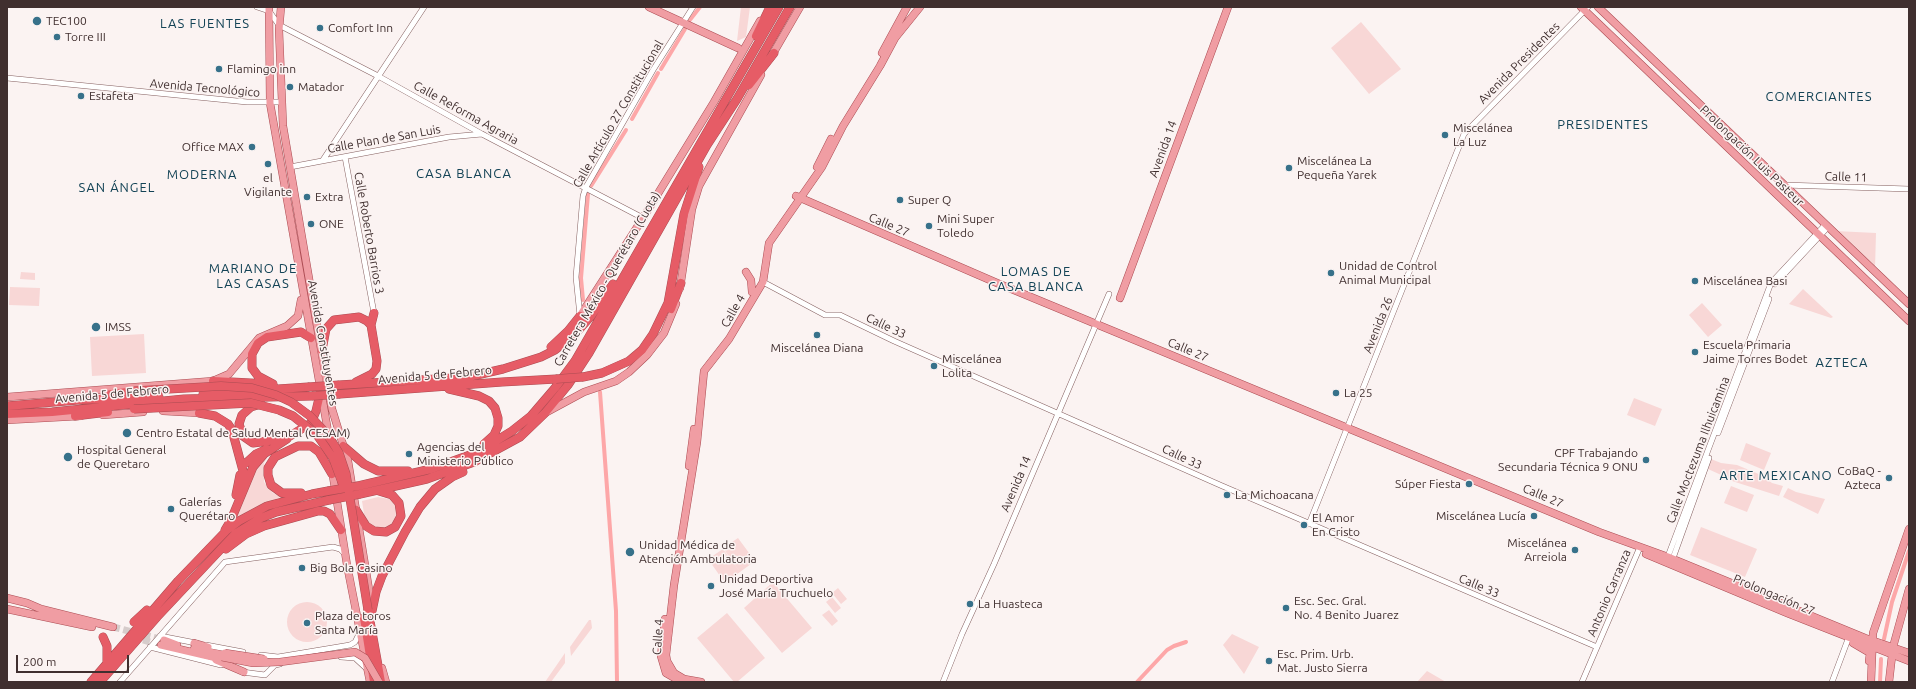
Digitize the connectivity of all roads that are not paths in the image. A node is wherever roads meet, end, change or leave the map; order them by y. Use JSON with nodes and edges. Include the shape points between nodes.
{"nodes":[{"id":1,"x":258,"y":7,"type":"edge"},
{"id":2,"x":281,"y":7,"type":"edge"},
{"id":3,"x":424,"y":7,"type":"edge"},
{"id":4,"x":649,"y":7,"type":"edge"},
{"id":5,"x":693,"y":7,"type":"edge"},
{"id":6,"x":769,"y":7,"type":"edge"},
{"id":7,"x":779,"y":7,"type":"edge"},
{"id":8,"x":790,"y":7,"type":"edge"},
{"id":9,"x":800,"y":7,"type":"edge"},
{"id":10,"x":907,"y":7,"type":"edge"},
{"id":11,"x":920,"y":7,"type":"edge"},
{"id":12,"x":1228,"y":7,"type":"edge"},
{"id":13,"x":1598,"y":7,"type":"edge"},
{"id":14,"x":1584,"y":8,"type":"edge"},
{"id":15,"x":269,"y":9,"type":"edge"},
{"id":16,"x":683,"y":22,"type":"junction"},
{"id":17,"x":279,"y":25,"type":"junction"},
{"id":18,"x":749,"y":39,"type":"junction"},
{"id":19,"x":738,"y":48,"type":"junction"},
{"id":20,"x":774,"y":53,"type":"junction"},
{"id":21,"x":738,"y":58,"type":"junction"},
{"id":22,"x":378,"y":76,"type":"junction"},
{"id":23,"x":7,"y":78,"type":"edge"},
{"id":24,"x":728,"y":95,"type":"junction"},
{"id":25,"x":737,"y":99,"type":"junction"},
{"id":26,"x":281,"y":102,"type":"junction"},
{"id":27,"x":270,"y":103,"type":"junction"},
{"id":28,"x":482,"y":134,"type":"junction"},
{"id":29,"x":1464,"y":134,"type":"joint"},
{"id":30,"x":707,"y":145,"type":"junction"},
{"id":31,"x":345,"y":157,"type":"junction"},
{"id":32,"x":324,"y":160,"type":"junction"},
{"id":33,"x":290,"y":167,"type":"junction"},
{"id":34,"x":1783,"y":185,"type":"junction"},
{"id":35,"x":586,"y":187,"type":"junction"},
{"id":36,"x":1909,"y":189,"type":"edge"},
{"id":37,"x":798,"y":197,"type":"junction"},
{"id":38,"x":643,"y":218,"type":"junction"},
{"id":39,"x":1826,"y":226,"type":"junction"},
{"id":40,"x":1818,"y":234,"type":"junction"},
{"id":41,"x":644,"y":238,"type":"junction"},
{"id":42,"x":746,"y":272,"type":"dead end"},
{"id":43,"x":763,"y":282,"type":"junction"},
{"id":44,"x":681,"y":283,"type":"junction"},
{"id":45,"x":302,"y":290,"type":"junction"},
{"id":46,"x":752,"y":292,"type":"junction"},
{"id":47,"x":1109,"y":294,"type":"dead end"},
{"id":48,"x":1120,"y":298,"type":"dead end"},
{"id":49,"x":1909,"y":304,"type":"edge"},
{"id":50,"x":374,"y":313,"type":"joint"},
{"id":51,"x":580,"y":316,"type":"junction"},
{"id":52,"x":1909,"y":321,"type":"edge"},
{"id":53,"x":1096,"y":324,"type":"junction"},
{"id":54,"x":371,"y":325,"type":"junction"},
{"id":55,"x":311,"y":338,"type":"junction"},
{"id":56,"x":322,"y":350,"type":"junction"},
{"id":57,"x":642,"y":350,"type":"junction"},
{"id":58,"x":541,"y":357,"type":"junction"},
{"id":59,"x":213,"y":381,"type":"junction"},
{"id":60,"x":273,"y":384,"type":"junction"},
{"id":61,"x":348,"y":385,"type":"junction"},
{"id":62,"x":305,"y":387,"type":"junction"},
{"id":63,"x":441,"y":387,"type":"junction"},
{"id":64,"x":316,"y":395,"type":"junction"},
{"id":65,"x":7,"y":397,"type":"edge"},
{"id":66,"x":262,"y":398,"type":"junction"},
{"id":67,"x":288,"y":398,"type":"junction"},
{"id":68,"x":78,"y":400,"type":"junction"},
{"id":69,"x":7,"y":406,"type":"edge"},
{"id":70,"x":167,"y":411,"type":"junction"},
{"id":71,"x":52,"y":412,"type":"junction"},
{"id":72,"x":75,"y":413,"type":"junction"},
{"id":73,"x":199,"y":413,"type":"joint"},
{"id":74,"x":545,"y":413,"type":"junction"},
{"id":75,"x":1059,"y":413,"type":"junction"},
{"id":76,"x":7,"y":414,"type":"edge"},
{"id":77,"x":7,"y":419,"type":"edge"},
{"id":78,"x":19,"y":419,"type":"junction"},
{"id":79,"x":1348,"y":429,"type":"junction"},
{"id":80,"x":287,"y":439,"type":"junction"},
{"id":81,"x":343,"y":446,"type":"junction"},
{"id":82,"x":494,"y":453,"type":"junction"},
{"id":83,"x":246,"y":463,"type":"dead end"},
{"id":84,"x":440,"y":466,"type":"junction"},
{"id":85,"x":431,"y":469,"type":"junction"},
{"id":86,"x":332,"y":474,"type":"junction"},
{"id":87,"x":240,"y":475,"type":"dead end"},
{"id":88,"x":246,"y":483,"type":"junction"},
{"id":89,"x":359,"y":490,"type":"junction"},
{"id":90,"x":376,"y":490,"type":"junction"},
{"id":91,"x":312,"y":494,"type":"junction"},
{"id":92,"x":233,"y":501,"type":"dead end"},
{"id":93,"x":356,"y":510,"type":"junction"},
{"id":94,"x":1573,"y":521,"type":"joint"},
{"id":95,"x":1309,"y":524,"type":"junction"},
{"id":96,"x":1909,"y":529,"type":"edge"},
{"id":97,"x":341,"y":533,"type":"junction"},
{"id":98,"x":216,"y":542,"type":"junction"},
{"id":99,"x":333,"y":547,"type":"junction"},
{"id":100,"x":1637,"y":548,"type":"junction"},
{"id":101,"x":345,"y":554,"type":"junction"},
{"id":102,"x":1669,"y":560,"type":"junction"},
{"id":103,"x":178,"y":581,"type":"junction"},
{"id":104,"x":1909,"y":589,"type":"edge"},
{"id":105,"x":7,"y":598,"type":"edge"},
{"id":106,"x":7,"y":610,"type":"edge"},
{"id":107,"x":367,"y":610,"type":"junction"},
{"id":108,"x":157,"y":617,"type":"junction"},
{"id":109,"x":134,"y":622,"type":"dead end"},
{"id":110,"x":360,"y":631,"type":"junction"},
{"id":111,"x":1850,"y":635,"type":"junction"},
{"id":112,"x":103,"y":637,"type":"dead end"},
{"id":113,"x":162,"y":641,"type":"junction"},
{"id":114,"x":1873,"y":644,"type":"junction"},
{"id":115,"x":194,"y":646,"type":"junction"},
{"id":116,"x":150,"y":647,"type":"junction"},
{"id":117,"x":1596,"y":647,"type":"junction"},
{"id":118,"x":1893,"y":651,"type":"junction"},
{"id":119,"x":1909,"y":653,"type":"edge"},
{"id":120,"x":201,"y":654,"type":"junction"},
{"id":121,"x":259,"y":655,"type":"joint"},
{"id":122,"x":223,"y":656,"type":"junction"},
{"id":123,"x":267,"y":656,"type":"junction"},
{"id":124,"x":379,"y":656,"type":"junction"},
{"id":125,"x":1909,"y":661,"type":"edge"},
{"id":126,"x":107,"y":663,"type":"junction"},
{"id":127,"x":279,"y":663,"type":"junction"},
{"id":128,"x":367,"y":669,"type":"junction"},
{"id":129,"x":1872,"y":670,"type":"junction"},
{"id":130,"x":248,"y":673,"type":"junction"},
{"id":131,"x":380,"y":673,"type":"junction"},
{"id":132,"x":91,"y":682,"type":"edge"},
{"id":133,"x":100,"y":682,"type":"edge"},
{"id":134,"x":120,"y":682,"type":"edge"},
{"id":135,"x":370,"y":682,"type":"edge"},
{"id":136,"x":375,"y":682,"type":"edge"},
{"id":137,"x":380,"y":682,"type":"edge"},
{"id":138,"x":386,"y":682,"type":"edge"},
{"id":139,"x":682,"y":682,"type":"edge"},
{"id":140,"x":701,"y":682,"type":"edge"},
{"id":141,"x":943,"y":682,"type":"edge"},
{"id":142,"x":1582,"y":682,"type":"edge"},
{"id":143,"x":1832,"y":682,"type":"edge"},
{"id":144,"x":1871,"y":682,"type":"edge"},
{"id":145,"x":1889,"y":682,"type":"edge"}],
"edges":[{"from":1,"to":15,"type":"street"},
{"from":2,"to":17,"type":"main road","name":"Avenida Constituyentes"},
{"from":3,"to":22,"type":"street"},
{"from":4,"to":16,"type":"main road"},
{"from":5,"to":16,"type":"street","name":"Calle Artículo 27 Constitucional"},
{"from":6,"to":18,"type":"main road"},
{"from":6,"to":24,"type":"highway"},
{"from":7,"to":24,"type":"highway","name":"Carretera México - Querétaro (Cuota)"},
{"from":8,"to":25,"type":"highway","name":"Carretera México - Querétaro (Cuota)"},
{"from":9,"to":20,"type":"main road"},
{"from":10,"to":37,"type":"main road","name":"Calle 4"},
{"from":11,"to":37,"type":"main road","name":"Calle 4","via":[[895,38],[822,167]]},
{"from":12,"to":48,"type":"main road","name":"Avenida 14"},
{"from":13,"to":34,"type":"main road","name":"Prolongación Luis Pasteur"},
{"from":14,"to":29,"type":"street","name":"Avenida Presidentes"},
{"from":14,"to":40,"type":"main road","name":"Prolongación Luis Pasteur"},
{"from":15,"to":17,"type":"street"},
{"from":15,"to":27,"type":"main road","name":"Avenida Constituyentes"},
{"from":16,"to":19,"type":"main road"},
{"from":16,"to":35,"type":"street","name":"Calle Artículo 27 Constitucional"},
{"from":17,"to":22,"type":"street","name":"Calle Reforma Agraria"},
{"from":17,"to":26,"type":"main road","name":"Avenida Constituyentes"},
{"from":18,"to":19,"type":"main road"},
{"from":18,"to":21,"type":"main road"},
{"from":19,"to":21,"type":"main road"},
{"from":20,"to":25,"type":"highway"},
{"from":20,"to":44,"type":"main road","via":[[699,186],[692,209]]},
{"from":21,"to":38,"type":"main road"},
{"from":22,"to":28,"type":"street","name":"Calle Reforma Agraria"},
{"from":22,"to":32,"type":"street"},
{"from":23,"to":27,"type":"street","name":"Avenida Tecnológico"},
{"from":24,"to":41,"type":"highway","name":"Carretera México - Querétaro (Cuota)"},
{"from":25,"to":30,"type":"highway","name":"Carretera México - Querétaro (Cuota)"},
{"from":26,"to":27,"type":"street","name":"Avenida Tecnológico"},
{"from":26,"to":33,"type":"main road","name":"Avenida Constituyentes"},
{"from":27,"to":45,"type":"main road","name":"Avenida Constituyentes"},
{"from":28,"to":31,"type":"street","name":"Calle Plan de San Luis","via":[[449,137]]},
{"from":28,"to":35,"type":"street","name":"Calle Reforma Agraria"},
{"from":29,"to":79,"type":"street","name":"Avenida 26"},
{"from":30,"to":57,"type":"highway","name":"Avenida 5 de Febrero","via":[[684,214],[668,303]]},
{"from":30,"to":74,"type":"highway","name":"Carretera México - Querétaro (Cuota)","via":[[589,353]]},
{"from":31,"to":32,"type":"street","name":"Calle Plan de San Luis"},
{"from":31,"to":50,"type":"street","name":"Calle Roberto Barrios 3"},
{"from":32,"to":33,"type":"street","name":"Calle Plan de San Luis"},
{"from":33,"to":56,"type":"main road","name":"Avenida Constituyentes"},
{"from":34,"to":36,"type":"street","name":"Calle 11"},
{"from":34,"to":39,"type":"main road","name":"Prolongación Luis Pasteur"},
{"from":35,"to":38,"type":"street","name":"Calle Reforma Agraria"},
{"from":35,"to":51,"type":"street","name":"Calle Artículo 27 Constitucional","via":[[576,277]]},
{"from":37,"to":43,"type":"main road","name":"Calle 4","via":[[769,243]]},
{"from":37,"to":46,"type":"main road","name":"Calle 4","via":[[763,247],[758,280]]},
{"from":37,"to":53,"type":"main road","name":"Calle 27"},
{"from":38,"to":51,"type":"main road"},
{"from":39,"to":40,"type":"street","name":"Calle Moctezuma Ilhuicamina"},
{"from":39,"to":49,"type":"main road","name":"Prolongación Luis Pasteur"},
{"from":40,"to":52,"type":"main road","name":"Prolongación Luis Pasteur"},
{"from":40,"to":102,"type":"street","name":"Calle Moctezuma Ilhuicamina","via":[[1774,285]]},
{"from":41,"to":58,"type":"highway","name":"Avenida 5 de Febrero","via":[[576,334],[556,350]]},
{"from":41,"to":84,"type":"highway","name":"Carretera México - Querétaro (Cuota)","via":[[575,361],[531,416],[478,452]]},
{"from":42,"to":46,"type":"main road","via":[[751,280]]},
{"from":43,"to":75,"type":"street","name":"Calle 33","via":[[825,316],[840,315]]},
{"from":43,"to":140,"type":"main road","name":"Calle 4","via":[[729,339],[704,371],[697,442],[666,655],[674,673],[684,679]]},
{"from":44,"to":57,"type":"highway","via":[[666,320]]},
{"from":44,"to":74,"type":"main road","via":[[670,322],[638,364],[616,381],[584,392]]},
{"from":45,"to":55,"type":"main road","name":"Avenida Constituyentes"},
{"from":45,"to":59,"type":"main road","via":[[298,316],[287,326],[259,338],[229,374]]},
{"from":46,"to":139,"type":"main road","name":"Calle 4","via":[[725,336],[704,363],[699,375],[686,490],[661,656],[666,673]]},
{"from":47,"to":53,"type":"street","name":"Avenida 14"},
{"from":50,"to":54,"type":"highway"},
{"from":51,"to":58,"type":"highway"},
{"from":53,"to":75,"type":"street","name":"Avenida 14"},
{"from":53,"to":79,"type":"main road","name":"Calle 27"},
{"from":54,"to":56,"type":"highway","via":[[359,317],[334,320],[326,329]]},
{"from":54,"to":61,"type":"highway","via":[[376,369],[365,379]]},
{"from":55,"to":60,"type":"highway","via":[[301,332],[267,337],[256,346],[251,358],[252,368],[258,376]]},
{"from":55,"to":64,"type":"main road","name":"Avenida Constituyentes"},
{"from":56,"to":81,"type":"main road","name":"Avenida Constituyentes","via":[[332,410]]},
{"from":57,"to":63,"type":"highway","name":"Avenida 5 de Febrero","bridge":true,"via":[[617,368],[583,377]]},
{"from":58,"to":61,"type":"highway","name":"Avenida 5 de Febrero","via":[[468,377]]},
{"from":59,"to":60,"type":"highway"},
{"from":59,"to":65,"type":"main road","name":"Avenida 5 de Febrero"},
{"from":60,"to":62,"type":"highway"},
{"from":61,"to":62,"type":"highway","name":"Avenida 5 de Febrero","bridge":true},
{"from":62,"to":68,"type":"highway","name":"Avenida 5 de Febrero","via":[[133,399]]},
{"from":63,"to":64,"type":"highway","name":"Avenida 5 de Febrero","bridge":true},
{"from":63,"to":84,"type":"highway","via":[[484,398],[495,408],[498,426],[488,442]]},
{"from":64,"to":67,"type":"highway","name":"Avenida 5 de Febrero"},
{"from":64,"to":80,"type":"highway","via":[[316,411],[311,423]]},
{"from":64,"to":86,"type":"main road","name":"Avenida Constituyentes","via":[[328,436]]},
{"from":66,"to":67,"type":"highway","name":"Avenida 5 de Febrero"},
{"from":66,"to":70,"type":"highway","via":[[209,409]]},
{"from":66,"to":72,"type":"highway","name":"Avenida 5 de Febrero","via":[[184,399]]},
{"from":67,"to":80,"type":"highway","via":[[251,407],[242,415],[239,424],[241,433],[250,442]]},
{"from":68,"to":69,"type":"highway","name":"Avenida 5 de Febrero"},
{"from":68,"to":107,"type":"highway","bridge":true,"via":[[134,391],[221,386],[252,388],[286,400],[310,416],[333,443],[346,474]]},
{"from":70,"to":72,"type":"main road","name":"Avenida 5 de Febrero"},
{"from":70,"to":73,"type":"main road","name":"Avenida 5 de Febrero"},
{"from":71,"to":72,"type":"highway","name":"Avenida 5 de Febrero"},
{"from":71,"to":76,"type":"highway","name":"Avenida 5 de Febrero"},
{"from":71,"to":77,"type":"highway"},
{"from":71,"to":78,"type":"highway"},
{"from":72,"to":78,"type":"main road","name":"Avenida 5 de Febrero"},
{"from":72,"to":107,"type":"highway","bridge":true,"via":[[251,403],[279,410],[305,424],[326,446],[338,467]]},
{"from":73,"to":88,"type":"highway","via":[[215,416],[228,424],[232,430]]},
{"from":74,"to":82,"type":"highway","name":"Carretera México - Querétaro (Cuota)","via":[[520,437]]},
{"from":75,"to":95,"type":"street","name":"Calle 33"},
{"from":75,"to":141,"type":"street","name":"Avenida 14"},
{"from":77,"to":78,"type":"main road","name":"Avenida 5 de Febrero"},
{"from":79,"to":94,"type":"main road","name":"Calle 27"},
{"from":79,"to":95,"type":"street","name":"Avenida 26"},
{"from":80,"to":83,"type":"highway","via":[[256,454]]},
{"from":80,"to":88,"type":"highway","via":[[258,460]]},
{"from":81,"to":85,"type":"highway","via":[[364,464],[378,471]]},
{"from":81,"to":93,"type":"main road","name":"Avenida Constituyentes"},
{"from":82,"to":90,"type":"highway","name":"Carretera México - Querétaro (Cuota)","via":[[440,475]]},
{"from":82,"to":107,"type":"highway","via":[[444,483],[420,507],[382,576]]},
{"from":84,"to":85,"type":"highway","name":"Carretera México - Querétaro (Cuota)"},
{"from":85,"to":89,"type":"highway","name":"Carretera México - Querétaro (Cuota)"},
{"from":86,"to":91,"type":"highway","via":[[319,452],[308,445],[290,449],[273,459],[269,465],[268,475],[273,488],[282,493]]},
{"from":86,"to":97,"type":"main road","name":"Avenida Constituyentes"},
{"from":87,"to":92,"type":"highway","via":[[238,491]]},
{"from":88,"to":98,"type":"highway","via":[[231,520]]},
{"from":89,"to":90,"type":"highway","name":"Carretera México - Querétaro (Cuota)"},
{"from":89,"to":91,"type":"highway","name":"Carretera México - Querétaro (Cuota)","bridge":true},
{"from":89,"to":108,"type":"highway","bridge":true,"via":[[276,512],[246,526],[226,542]]},
{"from":90,"to":93,"type":"highway","via":[[392,495],[399,503],[401,516],[395,527],[386,532],[374,531],[366,526]]},
{"from":91,"to":98,"type":"highway","via":[[279,502],[254,512],[233,526]]},
{"from":93,"to":107,"type":"main road","name":"Avenida Constituyentes"},
{"from":94,"to":100,"type":"main road","name":"Prolongación 27"},
{"from":95,"to":117,"type":"street","name":"Calle 33"},
{"from":96,"to":114,"type":"main road","via":[[1880,611]]},
{"from":97,"to":99,"type":"street"},
{"from":97,"to":101,"type":"main road","name":"Avenida Constituyentes"},
{"from":97,"to":108,"type":"highway","via":[[330,514],[318,511],[274,522],[246,534],[230,546]]},
{"from":98,"to":103,"type":"highway"},
{"from":99,"to":101,"type":"street"},
{"from":99,"to":113,"type":"street","via":[[225,562]]},
{"from":100,"to":102,"type":"main road","name":"Prolongación 27"},
{"from":100,"to":117,"type":"street","name":"Antonio Carranza"},
{"from":101,"to":110,"type":"main road","name":"Avenida Constituyentes"},
{"from":102,"to":111,"type":"main road","name":"Prolongación 27"},
{"from":103,"to":109,"type":"highway"},
{"from":103,"to":126,"type":"highway"},
{"from":104,"to":118,"type":"main road"},
{"from":105,"to":106,"type":"main road","via":[[112,629]]},
{"from":107,"to":124,"type":"main road","name":"Avenida Constituyentes"},
{"from":107,"to":131,"type":"highway"},
{"from":107,"to":136,"type":"highway"},
{"from":108,"to":133,"type":"highway"},
{"from":110,"to":123,"type":"street","via":[[355,642],[350,645],[284,657]]},
{"from":110,"to":128,"type":"main road","name":"Avenida Constituyentes"},
{"from":111,"to":114,"type":"main road","name":"Prolongación 27"},
{"from":111,"to":129,"type":"main road","via":[[1854,645],[1870,653],[1869,666]]},
{"from":111,"to":143,"type":"street"},
{"from":112,"to":126,"type":"highway","via":[[107,646]]},
{"from":113,"to":115,"type":"main road"},
{"from":113,"to":116,"type":"street"},
{"from":113,"to":116,"type":"street"},
{"from":113,"to":120,"type":"main road"},
{"from":113,"to":130,"type":"street"},
{"from":114,"to":118,"type":"main road","name":"Prolongación 27"},
{"from":114,"to":129,"type":"main road"},
{"from":115,"to":121,"type":"main road","via":[[246,660]]},
{"from":115,"to":122,"type":"main road"},
{"from":116,"to":134,"type":"street"},
{"from":117,"to":142,"type":"street","name":"Antonio Carranza"},
{"from":118,"to":119,"type":"main road","name":"Prolongación 27"},
{"from":118,"to":125,"type":"main road","name":"Prolongación 27"},
{"from":118,"to":145,"type":"main road"},
{"from":120,"to":122,"type":"main road"},
{"from":120,"to":130,"type":"main road"},
{"from":121,"to":123,"type":"street"},
{"from":122,"to":127,"type":"main road","bridge":true,"via":[[247,663]]},
{"from":122,"to":136,"type":"main road","bridge":true,"via":[[254,667],[351,654],[365,663]]},
{"from":123,"to":127,"type":"street"},
{"from":124,"to":131,"type":"main road","name":"Avenida Constituyentes"},
{"from":124,"to":138,"type":"main road"},
{"from":126,"to":132,"type":"highway"},
{"from":127,"to":128,"type":"street","via":[[348,656],[358,660]]},
{"from":127,"to":130,"type":"street","via":[[265,675]]},
{"from":127,"to":137,"type":"main road","bridge":true,"via":[[355,652],[364,658]]},
{"from":128,"to":135,"type":"main road","name":"Avenida Constituyentes"},
{"from":129,"to":144,"type":"main road"},
{"from":131,"to":137,"type":"highway"}]}
